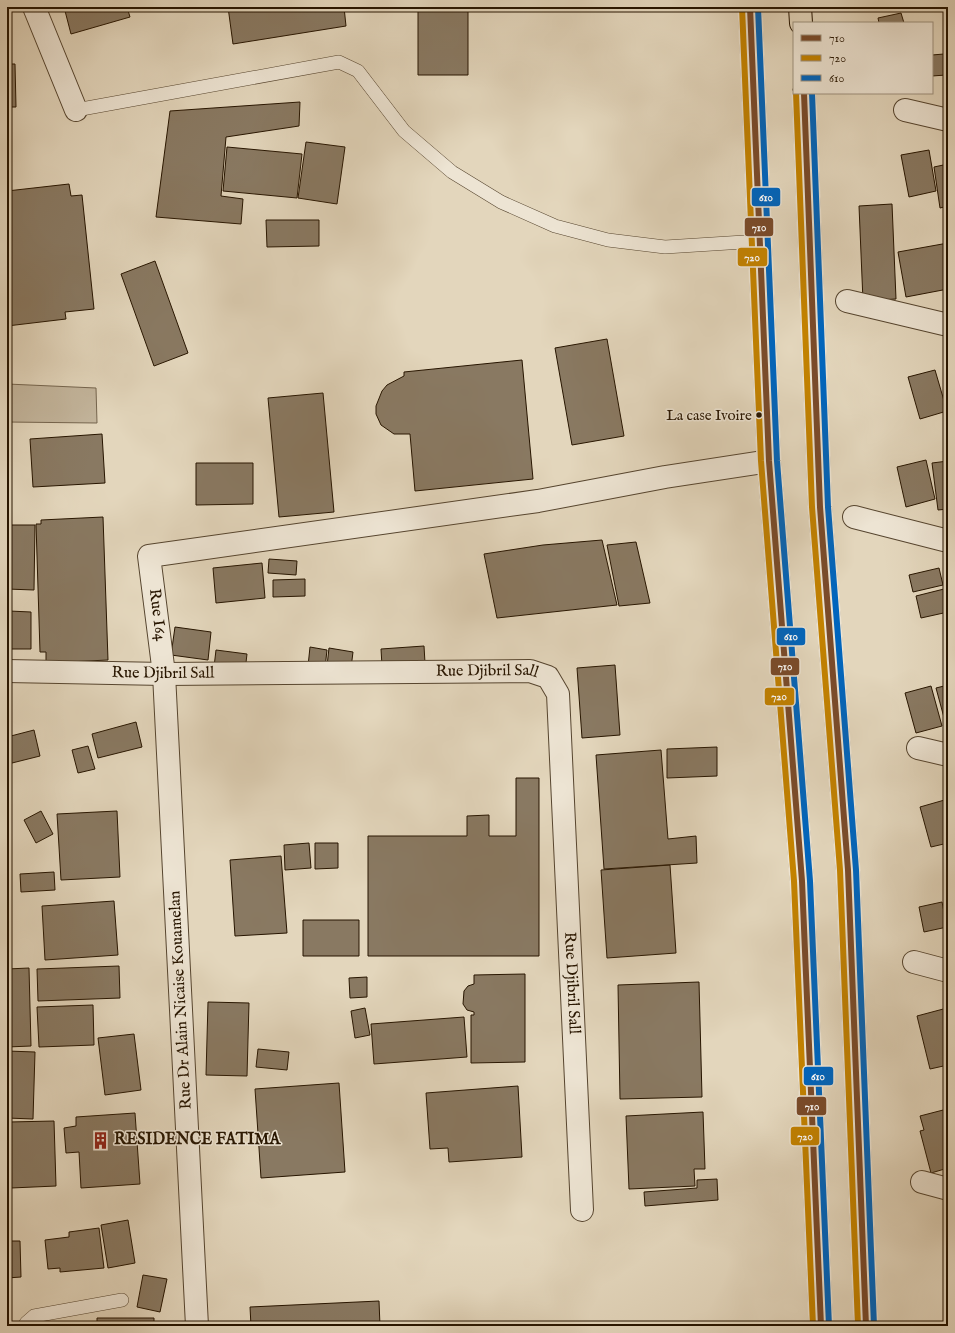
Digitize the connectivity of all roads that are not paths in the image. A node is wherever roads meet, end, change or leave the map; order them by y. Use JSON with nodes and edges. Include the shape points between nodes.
{"nodes":[{"id":1,"x":34,"y":7,"type":"edge"},
{"id":2,"x":750,"y":7,"type":"edge"},
{"id":3,"x":800,"y":7,"type":"edge"},
{"id":4,"x":801,"y":22,"type":"edge"},
{"id":5,"x":804,"y":94,"type":"edge"},
{"id":6,"x":76,"y":110,"type":"joint"},
{"id":7,"x":905,"y":110,"type":"dead end"},
{"id":8,"x":948,"y":120,"type":"edge"},
{"id":9,"x":760,"y":241,"type":"junction"},
{"id":10,"x":847,"y":301,"type":"dead end"},
{"id":11,"x":948,"y":325,"type":"edge"},
{"id":12,"x":769,"y":461,"type":"junction"},
{"id":13,"x":854,"y":517,"type":"dead end"},
{"id":14,"x":948,"y":541,"type":"edge"},
{"id":15,"x":7,"y":671,"type":"edge"},
{"id":16,"x":164,"y":674,"type":"junction"},
{"id":17,"x":918,"y":748,"type":"dead end"},
{"id":18,"x":948,"y":755,"type":"edge"},
{"id":19,"x":914,"y":962,"type":"dead end"},
{"id":20,"x":948,"y":971,"type":"edge"},
{"id":21,"x":922,"y":1182,"type":"dead end"},
{"id":22,"x":948,"y":1189,"type":"edge"},
{"id":23,"x":582,"y":1210,"type":"dead end"},
{"id":24,"x":122,"y":1300,"type":"dead end"},
{"id":25,"x":26,"y":1326,"type":"edge"},
{"id":26,"x":197,"y":1326,"type":"edge"},
{"id":27,"x":821,"y":1326,"type":"edge"},
{"id":28,"x":866,"y":1326,"type":"edge"}],
"edges":[{"from":1,"to":6,"type":"street"},
{"from":2,"to":9,"type":"main road"},
{"from":3,"to":4,"type":"main road"},
{"from":5,"to":28,"type":"main road","via":[[820,507],[848,870]]},
{"from":6,"to":9,"type":"lane","via":[[339,62],[358,71],[404,131],[452,172],[501,202],[555,226],[608,240],[665,247]]},
{"from":7,"to":8,"type":"street"},
{"from":9,"to":12,"type":"main road"},
{"from":10,"to":11,"type":"street"},
{"from":12,"to":16,"type":"street","name":"Rue I64","via":[[538,501],[149,556]]},
{"from":12,"to":27,"type":"main road","via":[[802,881]]},
{"from":13,"to":14,"type":"street"},
{"from":15,"to":16,"type":"street","name":"Rue Djibril Sall"},
{"from":16,"to":23,"type":"street","name":"Rue Djibril Sall","via":[[530,671],[548,677],[558,694]]},
{"from":16,"to":26,"type":"street","name":"Rue Dr Alain Nicaise Kouamelan"},
{"from":17,"to":18,"type":"street"},
{"from":19,"to":20,"type":"street"},
{"from":21,"to":22,"type":"street"},
{"from":24,"to":25,"type":"lane","via":[[34,1316]]}]}
